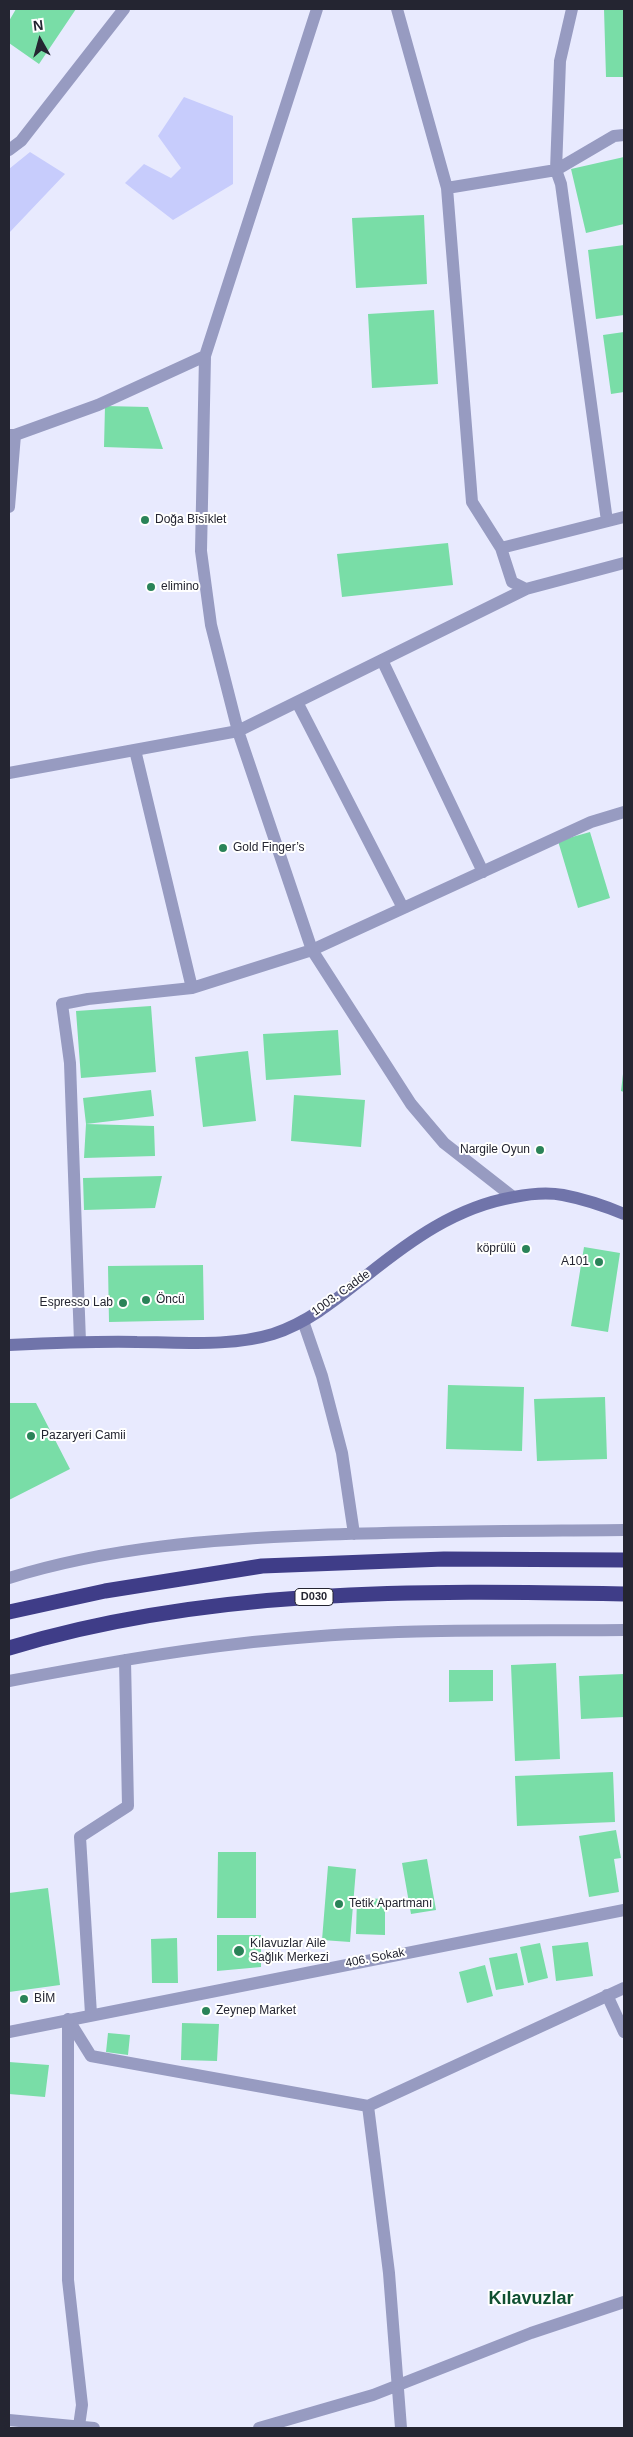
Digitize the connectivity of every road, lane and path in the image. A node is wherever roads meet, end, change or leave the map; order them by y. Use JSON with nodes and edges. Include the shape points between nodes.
{"nodes":[{"id":1,"x":124,"y":9,"type":"edge"},
{"id":2,"x":317,"y":9,"type":"edge"},
{"id":3,"x":397,"y":9,"type":"edge"},
{"id":4,"x":572,"y":9,"type":"edge"},
{"id":5,"x":624,"y":135,"type":"edge"},
{"id":6,"x":9,"y":150,"type":"edge"},
{"id":7,"x":556,"y":170,"type":"junction"},
{"id":8,"x":447,"y":188,"type":"junction"},
{"id":9,"x":205,"y":356,"type":"junction"},
{"id":10,"x":12,"y":435,"type":"edge"},
{"id":11,"x":9,"y":507,"type":"edge"},
{"id":12,"x":624,"y":517,"type":"edge"},
{"id":13,"x":607,"y":521,"type":"junction"},
{"id":14,"x":501,"y":548,"type":"junction"},
{"id":15,"x":624,"y":563,"type":"edge"},
{"id":16,"x":526,"y":589,"type":"junction"},
{"id":17,"x":382,"y":660,"type":"junction"},
{"id":18,"x":297,"y":702,"type":"junction"},
{"id":19,"x":238,"y":731,"type":"junction"},
{"id":20,"x":134,"y":750,"type":"junction"},
{"id":21,"x":9,"y":773,"type":"edge"},
{"id":22,"x":624,"y":812,"type":"edge"},
{"id":23,"x":483,"y":872,"type":"junction"},
{"id":24,"x":403,"y":908,"type":"junction"},
{"id":25,"x":312,"y":950,"type":"junction"},
{"id":26,"x":192,"y":988,"type":"junction"},
{"id":27,"x":513,"y":1197,"type":"junction"},
{"id":28,"x":624,"y":1214,"type":"edge"},
{"id":29,"x":303,"y":1321,"type":"junction"},
{"id":30,"x":80,"y":1342,"type":"junction"},
{"id":31,"x":9,"y":1345,"type":"edge"},
{"id":32,"x":624,"y":1530,"type":"edge"},
{"id":33,"x":354,"y":1534,"type":"junction"},
{"id":34,"x":624,"y":1560,"type":"edge"},
{"id":35,"x":9,"y":1578,"type":"edge"},
{"id":36,"x":624,"y":1594,"type":"edge"},
{"id":37,"x":9,"y":1612,"type":"edge"},
{"id":38,"x":624,"y":1630,"type":"edge"},
{"id":39,"x":9,"y":1648,"type":"edge"},
{"id":40,"x":125,"y":1660,"type":"junction"},
{"id":41,"x":9,"y":1681,"type":"edge"},
{"id":42,"x":624,"y":1910,"type":"edge"},
{"id":43,"x":624,"y":1988,"type":"edge"},
{"id":44,"x":606,"y":1995,"type":"junction"},
{"id":45,"x":91,"y":2014,"type":"junction"},
{"id":46,"x":68,"y":2019,"type":"junction"},
{"id":47,"x":9,"y":2032,"type":"edge"},
{"id":48,"x":624,"y":2032,"type":"edge"},
{"id":49,"x":368,"y":2106,"type":"junction"},
{"id":50,"x":624,"y":2302,"type":"edge"},
{"id":51,"x":396,"y":2384,"type":"junction"},
{"id":52,"x":9,"y":2420,"type":"edge"},
{"id":53,"x":80,"y":2426,"type":"junction"},
{"id":54,"x":94,"y":2428,"type":"edge"},
{"id":55,"x":259,"y":2428,"type":"edge"},
{"id":56,"x":401,"y":2428,"type":"edge"}],
"edges":[{"from":1,"to":6,"type":"street","via":[[21,141]]},
{"from":2,"to":9,"type":"street"},
{"from":3,"to":8,"type":"street"},
{"from":4,"to":7,"type":"street","via":[[560,61]]},
{"from":5,"to":7,"type":"street","via":[[614,136]]},
{"from":7,"to":8,"type":"street"},
{"from":7,"to":13,"type":"street","via":[[561,184]]},
{"from":8,"to":14,"type":"street","via":[[472,502]]},
{"from":9,"to":10,"type":"street","via":[[98,405]]},
{"from":9,"to":19,"type":"street","via":[[201,551],[211,625]]},
{"from":10,"to":11,"type":"street"},
{"from":12,"to":13,"type":"street"},
{"from":13,"to":14,"type":"street"},
{"from":14,"to":16,"type":"street","via":[[512,582]]},
{"from":15,"to":16,"type":"street"},
{"from":16,"to":17,"type":"street"},
{"from":17,"to":18,"type":"street"},
{"from":17,"to":23,"type":"street"},
{"from":18,"to":19,"type":"street"},
{"from":18,"to":24,"type":"street"},
{"from":19,"to":20,"type":"street"},
{"from":19,"to":25,"type":"street"},
{"from":20,"to":21,"type":"street"},
{"from":20,"to":26,"type":"street"},
{"from":22,"to":23,"type":"street","via":[[591,822]]},
{"from":23,"to":24,"type":"street"},
{"from":24,"to":25,"type":"street"},
{"from":25,"to":26,"type":"street"},
{"from":25,"to":27,"type":"street","via":[[411,1104],[444,1144]]},
{"from":26,"to":30,"type":"street","via":[[62,1004],[70,1063]]},
{"from":27,"to":28,"type":"main road","name":"1003. Cadde","via":[[562,1194]]},
{"from":27,"to":29,"type":"main road","name":"1003. Cadde","via":[[458,1212],[427,1230]]},
{"from":29,"to":30,"type":"main road","name":"1003. Cadde","via":[[274,1334],[249,1339]]},
{"from":29,"to":33,"type":"street","via":[[322,1376],[342,1454]]},
{"from":30,"to":31,"type":"main road","name":"1003. Cadde"},
{"from":32,"to":33,"type":"street","via":[[445,1530]]},
{"from":33,"to":35,"type":"street","via":[[223,1539],[83,1559]]},
{"from":34,"to":37,"type":"highway","via":[[372,1560],[262,1566],[106,1591]]},
{"from":36,"to":39,"type":"highway","number":"D030","via":[[479,1591],[327,1596],[131,1619]]},
{"from":38,"to":40,"type":"street","via":[[409,1632],[285,1639]]},
{"from":40,"to":41,"type":"street"},
{"from":40,"to":45,"type":"street","via":[[128,1806],[80,1837]]},
{"from":42,"to":45,"type":"street","name":"406. Sokak"},
{"from":43,"to":44,"type":"street"},
{"from":44,"to":48,"type":"street"},
{"from":44,"to":49,"type":"street"},
{"from":45,"to":46,"type":"street","name":"406. Sokak"},
{"from":46,"to":47,"type":"street","name":"406. Sokak"},
{"from":46,"to":49,"type":"street","via":[[90,2056]]},
{"from":46,"to":53,"type":"street","via":[[68,2280],[82,2405]]},
{"from":49,"to":51,"type":"street","via":[[389,2274]]},
{"from":50,"to":51,"type":"street","via":[[530,2333]]},
{"from":51,"to":55,"type":"street","via":[[373,2395]]},
{"from":51,"to":56,"type":"street"},
{"from":52,"to":53,"type":"street"},
{"from":53,"to":54,"type":"street"}]}
